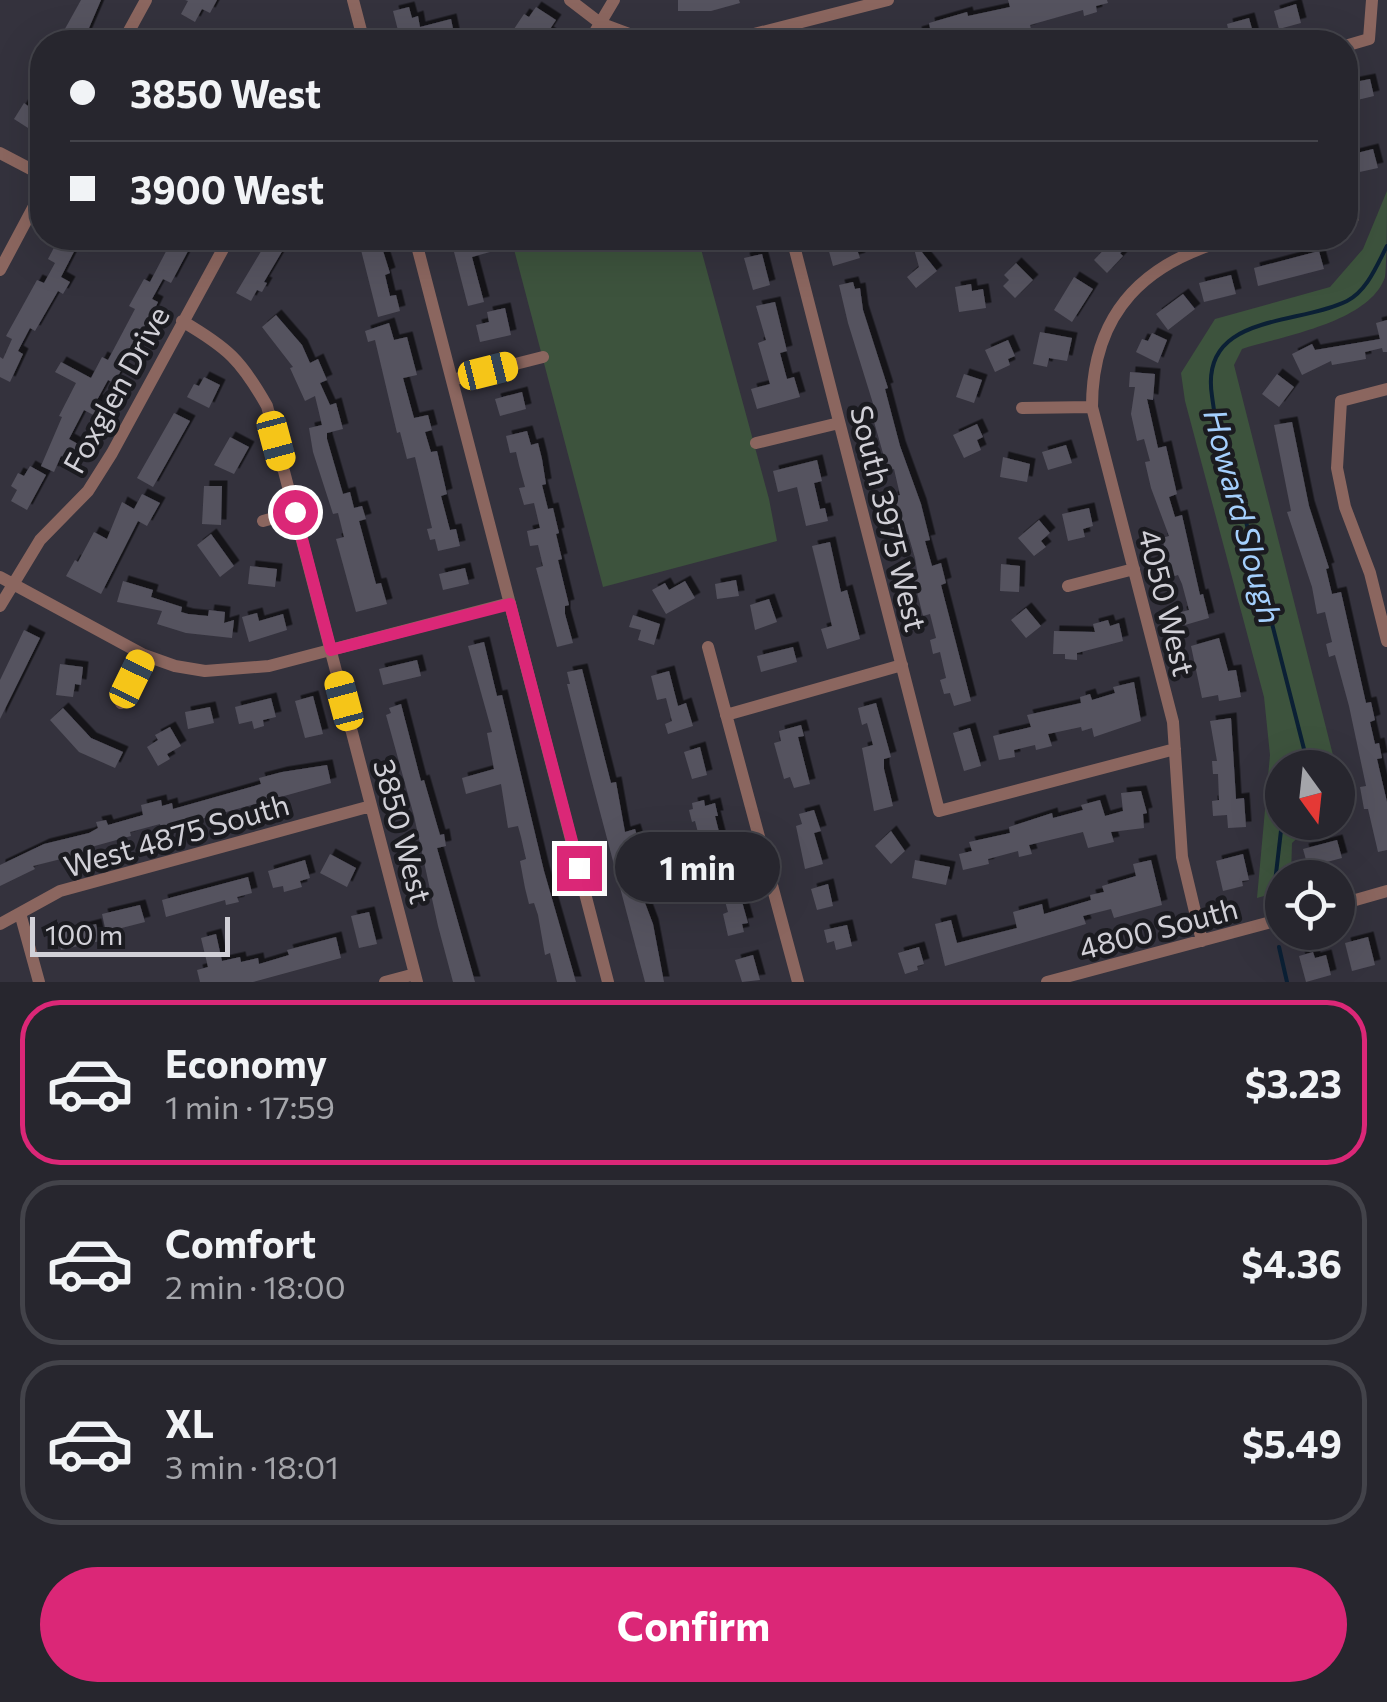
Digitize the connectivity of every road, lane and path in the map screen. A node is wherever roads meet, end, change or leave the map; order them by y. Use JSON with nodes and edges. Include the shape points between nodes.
{"nodes":[{"id":1,"x":146,"y":0,"type":"edge"},
{"id":2,"x":353,"y":0,"type":"edge"},
{"id":3,"x":570,"y":0,"type":"edge"},
{"id":4,"x":614,"y":0,"type":"edge"},
{"id":5,"x":888,"y":0,"type":"edge"},
{"id":6,"x":1372,"y":0,"type":"edge"},
{"id":7,"x":600,"y":23,"type":"junction"},
{"id":8,"x":130,"y":30,"type":"edge"},
{"id":9,"x":361,"y":30,"type":"edge"},
{"id":10,"x":596,"y":30,"type":"edge"},
{"id":11,"x":618,"y":30,"type":"edge"},
{"id":12,"x":770,"y":30,"type":"edge"},
{"id":13,"x":1358,"y":42,"type":"edge"},
{"id":14,"x":0,"y":154,"type":"edge"},
{"id":15,"x":30,"y":169,"type":"edge"},
{"id":16,"x":30,"y":214,"type":"edge"},
{"id":17,"x":222,"y":250,"type":"edge"},
{"id":18,"x":418,"y":250,"type":"edge"},
{"id":19,"x":795,"y":250,"type":"edge"},
{"id":20,"x":1191,"y":250,"type":"edge"},
{"id":21,"x":0,"y":270,"type":"edge"},
{"id":22,"x":182,"y":321,"type":"junction"},
{"id":23,"x":543,"y":358,"type":"dead end"},
{"id":24,"x":452,"y":380,"type":"junction"},
{"id":25,"x":1387,"y":389,"type":"edge"},
{"id":26,"x":1092,"y":407,"type":"junction"},
{"id":27,"x":1022,"y":408,"type":"dead end"},
{"id":28,"x":839,"y":423,"type":"junction"},
{"id":29,"x":756,"y":442,"type":"dead end"},
{"id":30,"x":295,"y":512,"type":"junction"},
{"id":31,"x":263,"y":521,"type":"dead end"},
{"id":32,"x":1134,"y":570,"type":"junction"},
{"id":33,"x":6,"y":580,"type":"edge"},
{"id":34,"x":1068,"y":586,"type":"dead end"},
{"id":35,"x":510,"y":604,"type":"junction"},
{"id":36,"x":0,"y":606,"type":"edge"},
{"id":37,"x":1387,"y":641,"type":"edge"},
{"id":38,"x":708,"y":647,"type":"dead end"},
{"id":39,"x":331,"y":650,"type":"junction"},
{"id":40,"x":144,"y":655,"type":"junction"},
{"id":41,"x":902,"y":665,"type":"junction"},
{"id":42,"x":121,"y":703,"type":"dead end"},
{"id":43,"x":726,"y":715,"type":"junction"},
{"id":44,"x":1175,"y":749,"type":"junction"},
{"id":45,"x":371,"y":806,"type":"junction"},
{"id":46,"x":1387,"y":892,"type":"edge"},
{"id":47,"x":1355,"y":900,"type":"edge"},
{"id":48,"x":20,"y":913,"type":"junction"},
{"id":49,"x":0,"y":924,"type":"edge"},
{"id":50,"x":1265,"y":924,"type":"edge"},
{"id":51,"x":1202,"y":941,"type":"junction"},
{"id":52,"x":1084,"y":977,"type":"edge"},
{"id":53,"x":416,"y":978,"type":"edge"},
{"id":54,"x":39,"y":982,"type":"edge"},
{"id":55,"x":385,"y":982,"type":"edge"},
{"id":56,"x":608,"y":982,"type":"edge"},
{"id":57,"x":798,"y":982,"type":"edge"},
{"id":58,"x":1047,"y":982,"type":"edge"}],
"edges":[{"from":1,"to":8,"type":"street"},
{"from":2,"to":9,"type":"street"},
{"from":3,"to":7,"type":"street"},
{"from":4,"to":7,"type":"street"},
{"from":5,"to":12,"type":"street"},
{"from":6,"to":13,"type":"street","via":[[1369,39]]},
{"from":7,"to":10,"type":"street"},
{"from":7,"to":11,"type":"street"},
{"from":14,"to":15,"type":"street"},
{"from":16,"to":21,"type":"street"},
{"from":17,"to":22,"type":"street","name":"Foxglen Drive"},
{"from":18,"to":24,"type":"street"},
{"from":19,"to":28,"type":"street","name":"South 3975 West"},
{"from":20,"to":26,"type":"street","name":"4050 West","via":[[1164,264],[1114,316],[1092,377]]},
{"from":22,"to":30,"type":"street","name":"3850 West","via":[[224,346],[246,370],[267,406]]},
{"from":22,"to":33,"type":"street","name":"Foxglen Drive","via":[[96,478]]},
{"from":23,"to":24,"type":"street"},
{"from":24,"to":35,"type":"street"},
{"from":25,"to":37,"type":"street","via":[[1341,401],[1338,468]]},
{"from":26,"to":27,"type":"street"},
{"from":26,"to":32,"type":"street","name":"4050 West"},
{"from":28,"to":29,"type":"street"},
{"from":28,"to":41,"type":"street","name":"South 3975 West"},
{"from":30,"to":31,"type":"street"},
{"from":30,"to":39,"type":"street","name":"3850 West"},
{"from":32,"to":34,"type":"street"},
{"from":32,"to":44,"type":"street","name":"4050 West"},
{"from":33,"to":36,"type":"street","name":"Foxglen Drive"},
{"from":33,"to":40,"type":"street"},
{"from":35,"to":39,"type":"street"},
{"from":35,"to":56,"type":"street"},
{"from":38,"to":43,"type":"street"},
{"from":39,"to":40,"type":"street","via":[[236,671],[175,666]]},
{"from":39,"to":45,"type":"street","name":"3850 West"},
{"from":40,"to":42,"type":"street"},
{"from":41,"to":43,"type":"street"},
{"from":41,"to":44,"type":"street","name":"South 3975 West","via":[[939,811]]},
{"from":43,"to":57,"type":"street"},
{"from":44,"to":51,"type":"street","name":"4050 West","via":[[1182,857]]},
{"from":45,"to":48,"type":"street","name":"West 4875 South","via":[[60,891]]},
{"from":45,"to":53,"type":"street","name":"3850 West"},
{"from":46,"to":47,"type":"street"},
{"from":48,"to":49,"type":"street","name":"West 4875 South"},
{"from":48,"to":54,"type":"street"},
{"from":50,"to":51,"type":"street","name":"4800 South"},
{"from":51,"to":52,"type":"street","name":"4800 South"},
{"from":52,"to":58,"type":"street","name":"4800 South"},
{"from":53,"to":55,"type":"street"}]}
